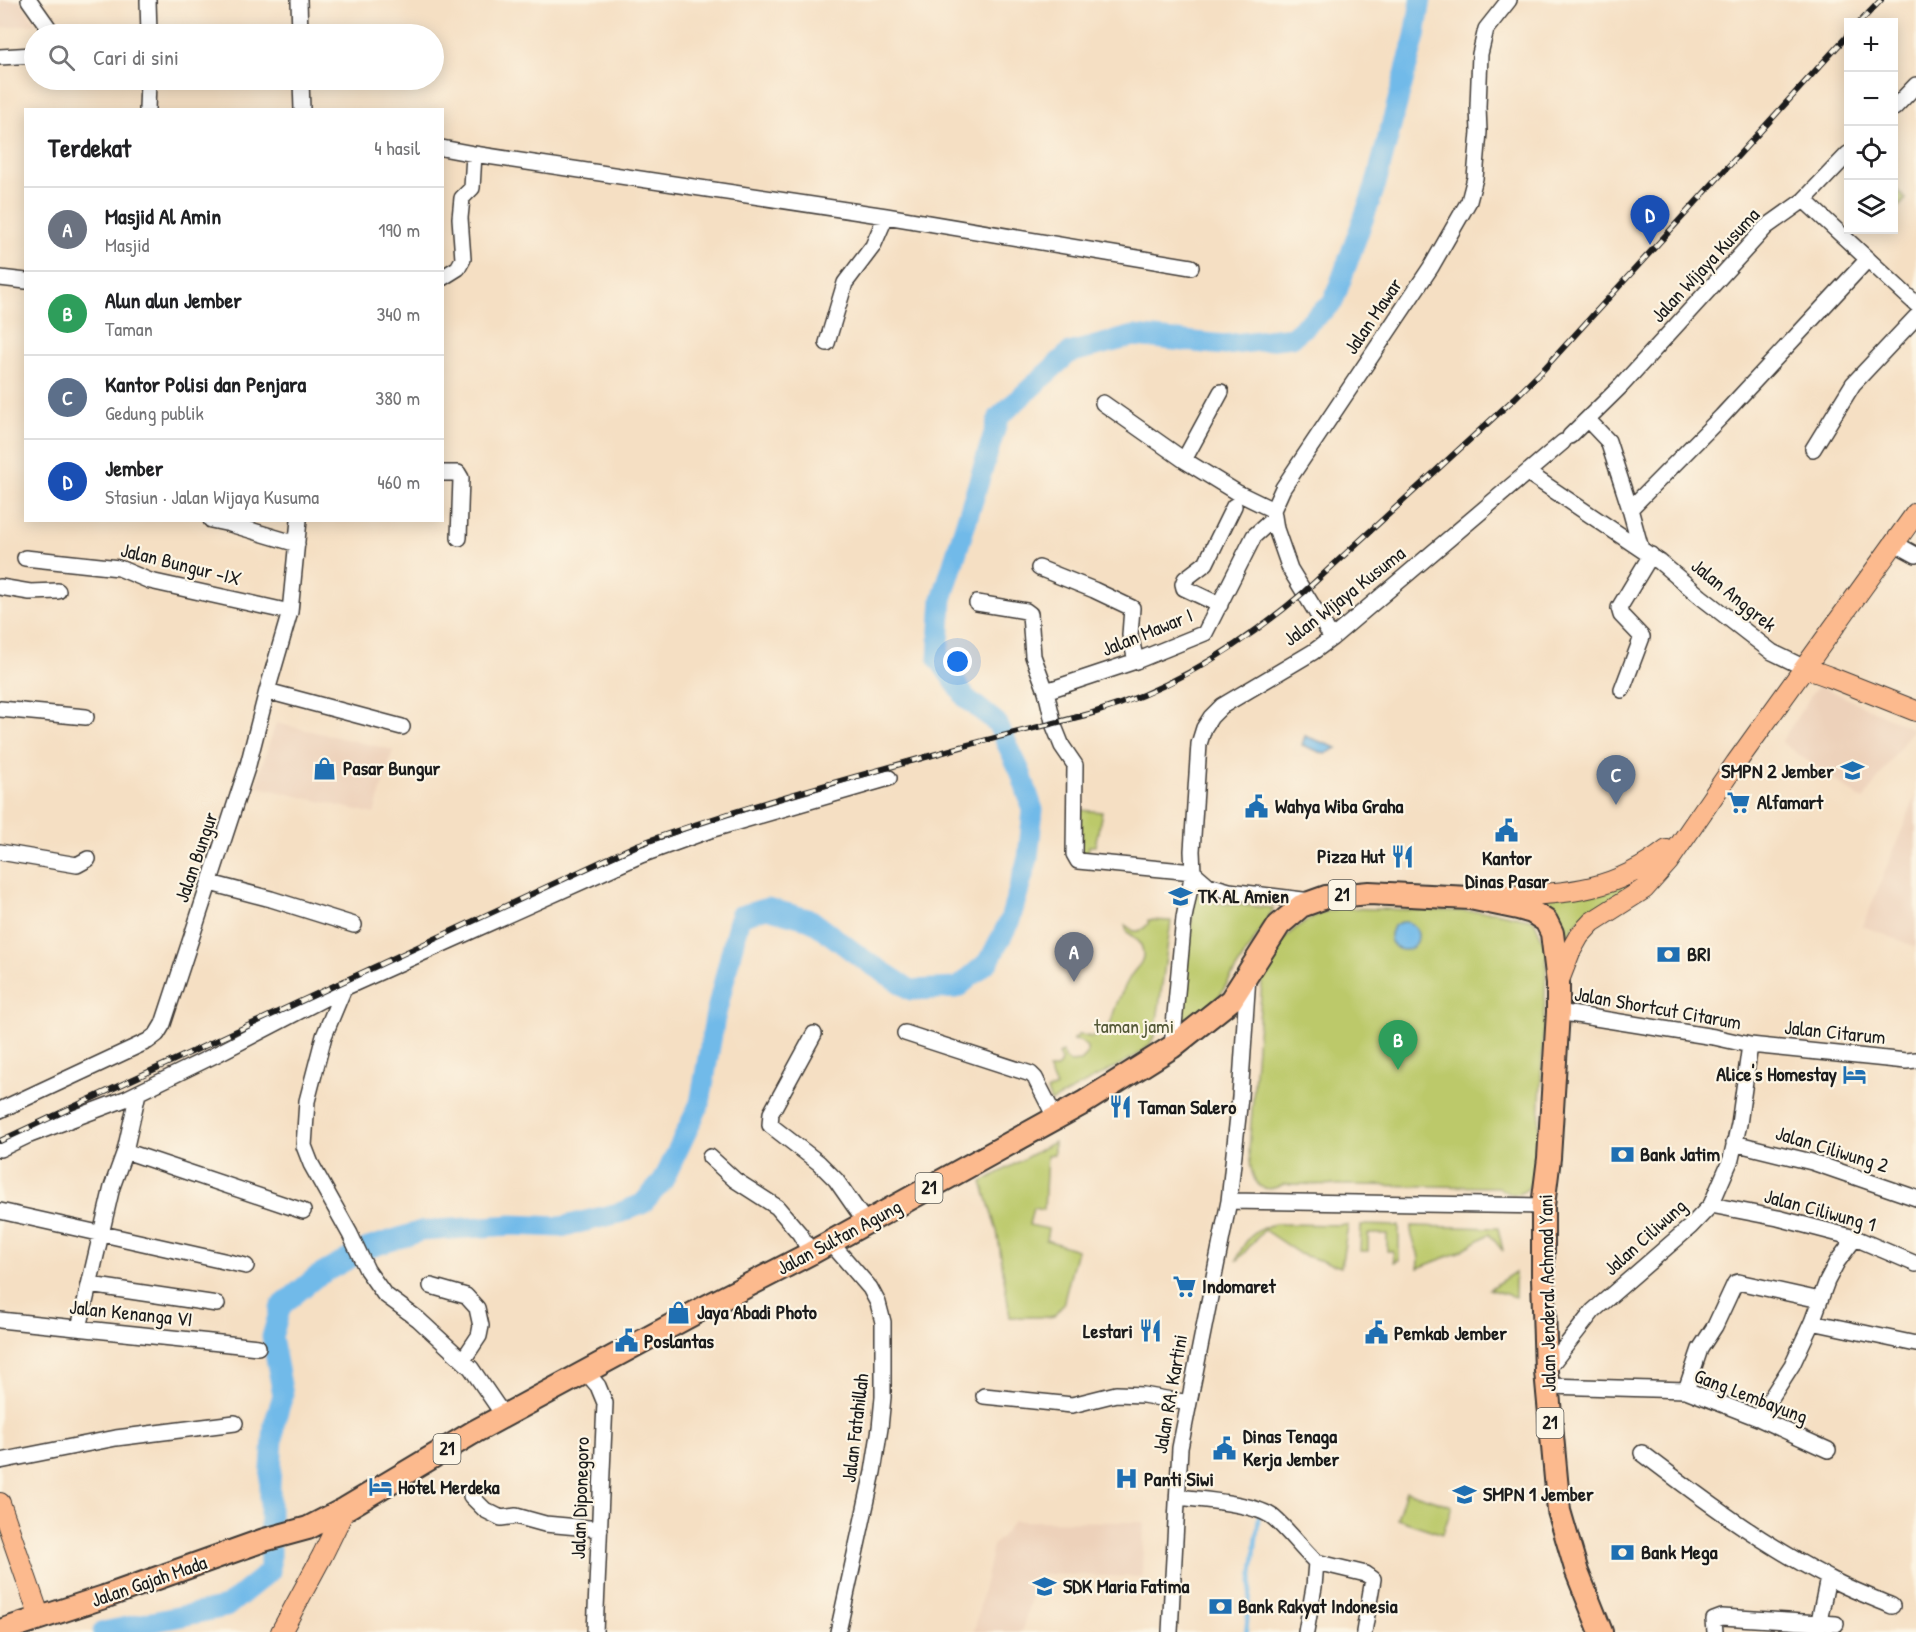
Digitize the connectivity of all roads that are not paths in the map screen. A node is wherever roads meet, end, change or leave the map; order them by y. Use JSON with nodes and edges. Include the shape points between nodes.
{"nodes":[{"id":1,"x":28,"y":0,"type":"edge"},
{"id":2,"x":148,"y":0,"type":"edge"},
{"id":3,"x":299,"y":0,"type":"edge"},
{"id":4,"x":1509,"y":0,"type":"edge"},
{"id":5,"x":46,"y":24,"type":"edge"},
{"id":6,"x":148,"y":24,"type":"edge"},
{"id":7,"x":300,"y":24,"type":"edge"},
{"id":8,"x":24,"y":56,"type":"edge"},
{"id":9,"x":0,"y":57,"type":"edge"},
{"id":10,"x":1916,"y":85,"type":"edge"},
{"id":11,"x":148,"y":90,"type":"edge"},
{"id":12,"x":301,"y":90,"type":"edge"},
{"id":13,"x":1898,"y":103,"type":"edge"},
{"id":14,"x":147,"y":108,"type":"edge"},
{"id":15,"x":302,"y":108,"type":"edge"},
{"id":16,"x":444,"y":148,"type":"edge"},
{"id":17,"x":474,"y":154,"type":"junction"},
{"id":18,"x":1844,"y":158,"type":"edge"},
{"id":19,"x":1804,"y":200,"type":"junction"},
{"id":20,"x":886,"y":216,"type":"junction"},
{"id":21,"x":1868,"y":259,"type":"junction"},
{"id":22,"x":1191,"y":267,"type":"dead end"},
{"id":23,"x":444,"y":277,"type":"edge"},
{"id":24,"x":0,"y":278,"type":"edge"},
{"id":25,"x":24,"y":281,"type":"edge"},
{"id":26,"x":1916,"y":303,"type":"edge"},
{"id":27,"x":1916,"y":317,"type":"edge"},
{"id":28,"x":827,"y":343,"type":"dead end"},
{"id":29,"x":1221,"y":392,"type":"dead end"},
{"id":30,"x":1103,"y":403,"type":"dead end"},
{"id":31,"x":1588,"y":420,"type":"junction"},
{"id":32,"x":1813,"y":449,"type":"dead end"},
{"id":33,"x":1184,"y":460,"type":"junction"},
{"id":34,"x":1528,"y":472,"type":"junction"},
{"id":35,"x":444,"y":473,"type":"edge"},
{"id":36,"x":1234,"y":506,"type":"dead end"},
{"id":37,"x":1630,"y":509,"type":"junction"},
{"id":38,"x":1916,"y":513,"type":"edge"},
{"id":39,"x":1274,"y":514,"type":"junction"},
{"id":40,"x":220,"y":522,"type":"edge"},
{"id":41,"x":299,"y":522,"type":"edge"},
{"id":42,"x":459,"y":538,"type":"dead end"},
{"id":43,"x":1894,"y":543,"type":"junction"},
{"id":44,"x":297,"y":544,"type":"junction"},
{"id":45,"x":1646,"y":552,"type":"junction"},
{"id":46,"x":1916,"y":555,"type":"edge"},
{"id":47,"x":25,"y":558,"type":"dead end"},
{"id":48,"x":1039,"y":568,"type":"dead end"},
{"id":49,"x":0,"y":587,"type":"edge"},
{"id":50,"x":58,"y":591,"type":"dead end"},
{"id":51,"x":977,"y":603,"type":"dead end"},
{"id":52,"x":1220,"y":605,"type":"junction"},
{"id":53,"x":290,"y":612,"type":"junction"},
{"id":54,"x":1332,"y":638,"type":"junction"},
{"id":55,"x":1136,"y":661,"type":"junction"},
{"id":56,"x":1805,"y":668,"type":"junction"},
{"id":57,"x":1622,"y":690,"type":"dead end"},
{"id":58,"x":267,"y":691,"type":"junction"},
{"id":59,"x":1046,"y":691,"type":"junction"},
{"id":60,"x":0,"y":709,"type":"edge"},
{"id":61,"x":1916,"y":711,"type":"edge"},
{"id":62,"x":86,"y":717,"type":"dead end"},
{"id":63,"x":402,"y":727,"type":"dead end"},
{"id":64,"x":889,"y":778,"type":"dead end"},
{"id":65,"x":1687,"y":834,"type":"junction"},
{"id":66,"x":0,"y":852,"type":"edge"},
{"id":67,"x":88,"y":859,"type":"dead end"},
{"id":68,"x":1193,"y":872,"type":"junction"},
{"id":69,"x":210,"y":883,"type":"junction"},
{"id":70,"x":1470,"y":898,"type":"junction"},
{"id":71,"x":1311,"y":901,"type":"junction"},
{"id":72,"x":354,"y":924,"type":"dead end"},
{"id":73,"x":1248,"y":973,"type":"junction"},
{"id":74,"x":1558,"y":983,"type":"junction"},
{"id":75,"x":344,"y":988,"type":"junction"},
{"id":76,"x":1558,"y":1012,"type":"junction"},
{"id":77,"x":905,"y":1033,"type":"dead end"},
{"id":78,"x":814,"y":1034,"type":"dead end"},
{"id":79,"x":1750,"y":1045,"type":"junction"},
{"id":80,"x":1172,"y":1047,"type":"junction"},
{"id":81,"x":1916,"y":1060,"type":"edge"},
{"id":82,"x":138,"y":1093,"type":"junction"},
{"id":83,"x":0,"y":1110,"type":"edge"},
{"id":84,"x":1056,"y":1119,"type":"junction"},
{"id":85,"x":1734,"y":1143,"type":"junction"},
{"id":86,"x":0,"y":1149,"type":"edge"},
{"id":87,"x":124,"y":1151,"type":"junction"},
{"id":88,"x":710,"y":1157,"type":"dead end"},
{"id":89,"x":1916,"y":1198,"type":"edge"},
{"id":90,"x":1229,"y":1201,"type":"junction"},
{"id":91,"x":1711,"y":1205,"type":"junction"},
{"id":92,"x":1543,"y":1206,"type":"junction"},
{"id":93,"x":0,"y":1211,"type":"edge"},
{"id":94,"x":303,"y":1211,"type":"dead end"},
{"id":95,"x":866,"y":1223,"type":"junction"},
{"id":96,"x":102,"y":1234,"type":"junction"},
{"id":97,"x":1855,"y":1238,"type":"junction"},
{"id":98,"x":821,"y":1248,"type":"junction"},
{"id":99,"x":1916,"y":1264,"type":"edge"},
{"id":100,"x":246,"y":1266,"type":"dead end"},
{"id":101,"x":90,"y":1285,"type":"junction"},
{"id":102,"x":431,"y":1286,"type":"dead end"},
{"id":103,"x":1820,"y":1299,"type":"junction"},
{"id":104,"x":218,"y":1304,"type":"dead end"},
{"id":105,"x":0,"y":1320,"type":"edge"},
{"id":106,"x":1812,"y":1322,"type":"junction"},
{"id":107,"x":79,"y":1328,"type":"junction"},
{"id":108,"x":1916,"y":1344,"type":"edge"},
{"id":109,"x":258,"y":1347,"type":"dead end"},
{"id":110,"x":463,"y":1360,"type":"junction"},
{"id":111,"x":586,"y":1372,"type":"junction"},
{"id":112,"x":1547,"y":1379,"type":"junction"},
{"id":113,"x":1686,"y":1390,"type":"junction"},
{"id":114,"x":984,"y":1396,"type":"dead end"},
{"id":115,"x":1189,"y":1403,"type":"junction"},
{"id":116,"x":504,"y":1416,"type":"junction"},
{"id":117,"x":1758,"y":1418,"type":"junction"},
{"id":118,"x":235,"y":1423,"type":"dead end"},
{"id":119,"x":1828,"y":1450,"type":"dead end"},
{"id":120,"x":1642,"y":1453,"type":"dead end"},
{"id":121,"x":0,"y":1461,"type":"edge"},
{"id":122,"x":471,"y":1496,"type":"dead end"},
{"id":123,"x":1178,"y":1497,"type":"junction"},
{"id":124,"x":0,"y":1503,"type":"edge"},
{"id":125,"x":345,"y":1509,"type":"junction"},
{"id":126,"x":600,"y":1529,"type":"junction"},
{"id":127,"x":264,"y":1540,"type":"joint"},
{"id":128,"x":1316,"y":1562,"type":"junction"},
{"id":129,"x":1828,"y":1578,"type":"junction"},
{"id":130,"x":1892,"y":1606,"type":"dead end"},
{"id":131,"x":40,"y":1618,"type":"junction"},
{"id":132,"x":1819,"y":1621,"type":"junction"},
{"id":133,"x":1836,"y":1624,"type":"dead end"},
{"id":134,"x":0,"y":1632,"type":"edge"},
{"id":135,"x":281,"y":1632,"type":"edge"},
{"id":136,"x":595,"y":1632,"type":"edge"},
{"id":137,"x":838,"y":1632,"type":"edge"},
{"id":138,"x":1170,"y":1632,"type":"edge"},
{"id":139,"x":1306,"y":1632,"type":"edge"},
{"id":140,"x":1364,"y":1632,"type":"edge"},
{"id":141,"x":1602,"y":1632,"type":"edge"},
{"id":142,"x":1715,"y":1632,"type":"edge"}],
"edges":[{"from":1,"to":5,"type":"street"},
{"from":2,"to":6,"type":"street"},
{"from":3,"to":7,"type":"street"},
{"from":4,"to":39,"type":"street","name":"Jalan Mawar","via":[[1486,30],[1480,54],[1476,178],[1469,201],[1431,267],[1284,488]]},
{"from":8,"to":9,"type":"street"},
{"from":10,"to":13,"type":"street"},
{"from":11,"to":14,"type":"street"},
{"from":12,"to":15,"type":"street"},
{"from":16,"to":17,"type":"street"},
{"from":17,"to":20,"type":"street"},
{"from":17,"to":23,"type":"street","via":[[472,188],[462,198],[463,259],[458,268]]},
{"from":18,"to":19,"type":"street","name":"Jalan Wijaya Kusuma"},
{"from":19,"to":21,"type":"street"},
{"from":19,"to":31,"type":"street","name":"Jalan Wijaya Kusuma","via":[[1766,227]]},
{"from":20,"to":22,"type":"street"},
{"from":20,"to":28,"type":"street","via":[[873,246],[845,283]]},
{"from":21,"to":26,"type":"street"},
{"from":21,"to":37,"type":"street"},
{"from":24,"to":25,"type":"street"},
{"from":27,"to":32,"type":"street","via":[[1853,384]]},
{"from":29,"to":33,"type":"street"},
{"from":30,"to":33,"type":"street"},
{"from":31,"to":34,"type":"street","name":"Jalan Wijaya Kusuma"},
{"from":31,"to":37,"type":"street","via":[[1608,441]]},
{"from":33,"to":39,"type":"street"},
{"from":34,"to":45,"type":"street","name":"Jalan Anggrek"},
{"from":34,"to":54,"type":"street","name":"Jalan Wijaya Kusuma"},
{"from":35,"to":42,"type":"street","via":[[458,474],[461,478]]},
{"from":36,"to":52,"type":"street","via":[[1206,563],[1183,584]]},
{"from":37,"to":45,"type":"street"},
{"from":38,"to":43,"type":"main road"},
{"from":39,"to":52,"type":"street","name":"Jalan Mawar I","via":[[1254,536]]},
{"from":39,"to":54,"type":"street","via":[[1290,569]]},
{"from":40,"to":44,"type":"street"},
{"from":41,"to":44,"type":"street","name":"Jalan Bungur"},
{"from":43,"to":46,"type":"street"},
{"from":43,"to":56,"type":"main road"},
{"from":44,"to":53,"type":"street","name":"Jalan Bungur"},
{"from":45,"to":56,"type":"street","name":"Jalan Anggrek","via":[[1772,652]]},
{"from":45,"to":57,"type":"street","via":[[1619,608],[1642,638]]},
{"from":47,"to":53,"type":"street","name":"Jalan Bungur -IX","via":[[119,568],[150,581]]},
{"from":48,"to":55,"type":"street","via":[[1132,608],[1130,635]]},
{"from":49,"to":50,"type":"street"},
{"from":51,"to":59,"type":"street","via":[[1029,613],[1034,656]]},
{"from":52,"to":55,"type":"street","name":"Jalan Mawar I","via":[[1205,633]]},
{"from":53,"to":58,"type":"street","name":"Jalan Bungur"},
{"from":54,"to":68,"type":"street","name":"Jalan Wijaya Kusuma","via":[[1222,706],[1204,728],[1197,761]]},
{"from":55,"to":59,"type":"street","name":"Jalan Mawar I"},
{"from":56,"to":61,"type":"main road"},
{"from":56,"to":65,"type":"main road"},
{"from":58,"to":63,"type":"street"},
{"from":58,"to":69,"type":"street","name":"Jalan Bungur"},
{"from":59,"to":68,"type":"street","via":[[1054,726],[1075,765],[1074,854],[1078,861]]},
{"from":60,"to":62,"type":"street"},
{"from":64,"to":75,"type":"street","via":[[713,829],[641,855]]},
{"from":65,"to":70,"type":"main road","via":[[1646,866],[1606,884],[1551,894]]},
{"from":65,"to":74,"type":"main road","via":[[1644,889],[1592,922],[1579,936]]},
{"from":66,"to":67,"type":"street","via":[[77,864]]},
{"from":68,"to":71,"type":"street","via":[[1208,885],[1229,891]]},
{"from":68,"to":80,"type":"street","name":"Jalan Wijaya Kusuma","via":[[1184,918]]},
{"from":69,"to":72,"type":"street"},
{"from":69,"to":83,"type":"street","name":"Jalan Bungur","via":[[163,1024],[156,1034]]},
{"from":70,"to":71,"type":"highway","name":"Jalan Sultan Agung","number":"21","via":[[1369,893]]},
{"from":70,"to":74,"type":"highway","number":"21","via":[[1532,912],[1546,921],[1552,933]]},
{"from":71,"to":73,"type":"highway","name":"Jalan Sultan Agung","number":"21","via":[[1279,924]]},
{"from":73,"to":80,"type":"highway","name":"Jalan Sultan Agung","number":"21","via":[[1231,1000]]},
{"from":73,"to":90,"type":"street","name":"Jalan RA. Kartini"},
{"from":74,"to":76,"type":"highway","name":"Jalan Jenderal Achmad Yani","number":"21"},
{"from":75,"to":82,"type":"street"},
{"from":75,"to":110,"type":"street","via":[[324,1036],[307,1101],[304,1146],[367,1270],[384,1294]]},
{"from":76,"to":79,"type":"street","name":"Jalan Shortcut Citarum"},
{"from":76,"to":92,"type":"highway","name":"Jalan Jenderal Achmad Yani","number":"21"},
{"from":77,"to":84,"type":"street","via":[[1031,1074]]},
{"from":78,"to":95,"type":"street","via":[[771,1113],[770,1125],[831,1174]]},
{"from":79,"to":81,"type":"street","name":"Jalan Citarum"},
{"from":79,"to":85,"type":"street","name":"Jalan Ciliwung"},
{"from":80,"to":84,"type":"highway","name":"Jalan Sultan Agung","number":"21"},
{"from":82,"to":86,"type":"street"},
{"from":82,"to":87,"type":"street"},
{"from":84,"to":95,"type":"highway","name":"Jalan Sultan Agung","number":"21"},
{"from":85,"to":89,"type":"street","name":"Jalan Ciliwung 2","via":[[1812,1162]]},
{"from":85,"to":91,"type":"street","name":"Jalan Ciliwung"},
{"from":87,"to":94,"type":"street"},
{"from":87,"to":96,"type":"street"},
{"from":88,"to":98,"type":"street","name":"Jalan Fatahillah","via":[[735,1180],[777,1207],[800,1234]]},
{"from":90,"to":92,"type":"street"},
{"from":90,"to":115,"type":"street","name":"Jalan RA. Kartini"},
{"from":91,"to":97,"type":"street","name":"Jalan Ciliwung 1"},
{"from":91,"to":112,"type":"street","name":"Jalan Ciliwung","via":[[1593,1311]]},
{"from":92,"to":112,"type":"highway","name":"Jalan Jenderal Achmad Yani","number":"21"},
{"from":93,"to":96,"type":"street"},
{"from":95,"to":98,"type":"highway","name":"Jalan Sultan Agung","number":"21"},
{"from":96,"to":100,"type":"street"},
{"from":96,"to":101,"type":"street"},
{"from":97,"to":99,"type":"street","name":"Jalan Ciliwung 1"},
{"from":97,"to":103,"type":"street","via":[[1837,1262]]},
{"from":98,"to":111,"type":"highway","name":"Jalan Sultan Agung","number":"21"},
{"from":98,"to":137,"type":"street","name":"Jalan Fatahillah","via":[[870,1288],[883,1322],[880,1428]]},
{"from":101,"to":104,"type":"street"},
{"from":101,"to":107,"type":"street"},
{"from":102,"to":110,"type":"street","via":[[466,1296],[477,1308],[479,1336]]},
{"from":103,"to":106,"type":"street"},
{"from":103,"to":113,"type":"street","via":[[1735,1283],[1700,1349]]},
{"from":105,"to":107,"type":"street","name":"Jalan Kenanga VI"},
{"from":106,"to":108,"type":"street"},
{"from":106,"to":117,"type":"street","via":[[1792,1365]]},
{"from":107,"to":109,"type":"street","name":"Jalan Kenanga VI"},
{"from":110,"to":116,"type":"street"},
{"from":111,"to":116,"type":"highway","name":"Jalan Sultan Agung","number":"21"},
{"from":111,"to":126,"type":"street","name":"Jalan Diponegoro","via":[[605,1404]]},
{"from":112,"to":113,"type":"street","name":"Gang Lembayung"},
{"from":112,"to":141,"type":"highway","name":"Jalan Jenderal Achmad Yani","number":"21","via":[[1559,1511],[1576,1572]]},
{"from":113,"to":117,"type":"street","name":"Gang Lembayung"},
{"from":114,"to":115,"type":"street","via":[[1072,1405],[1116,1394]]},
{"from":115,"to":123,"type":"street","name":"Jalan RA. Kartini","via":[[1180,1448]]},
{"from":116,"to":125,"type":"highway","name":"Jalan Sultan Agung","number":"21"},
{"from":117,"to":119,"type":"street","name":"Gang Lembayung"},
{"from":118,"to":121,"type":"street","via":[[116,1438]]},
{"from":120,"to":129,"type":"street","via":[[1746,1529]]},
{"from":122,"to":126,"type":"street","via":[[485,1510],[501,1518],[516,1516],[545,1524]]},
{"from":123,"to":128,"type":"street","via":[[1260,1510],[1272,1516]]},
{"from":123,"to":138,"type":"street","name":"Jalan RA. Kartini"},
{"from":124,"to":131,"type":"main road"},
{"from":125,"to":127,"type":"highway","name":"Jalan Sultan Agung","number":"21","via":[[308,1528]]},
{"from":125,"to":135,"type":"main road"},
{"from":126,"to":136,"type":"street","name":"Jalan Diponegoro"},
{"from":127,"to":131,"type":"highway","name":"Jalan Gajah Mada","number":"21"},
{"from":128,"to":139,"type":"street"},
{"from":128,"to":140,"type":"street","via":[[1373,1579]]},
{"from":129,"to":130,"type":"street"},
{"from":129,"to":132,"type":"street"},
{"from":131,"to":134,"type":"highway","name":"Jalan Gajah Mada","number":"21"},
{"from":132,"to":133,"type":"street"},
{"from":132,"to":142,"type":"street","via":[[1722,1617],[1714,1620]]}]}
